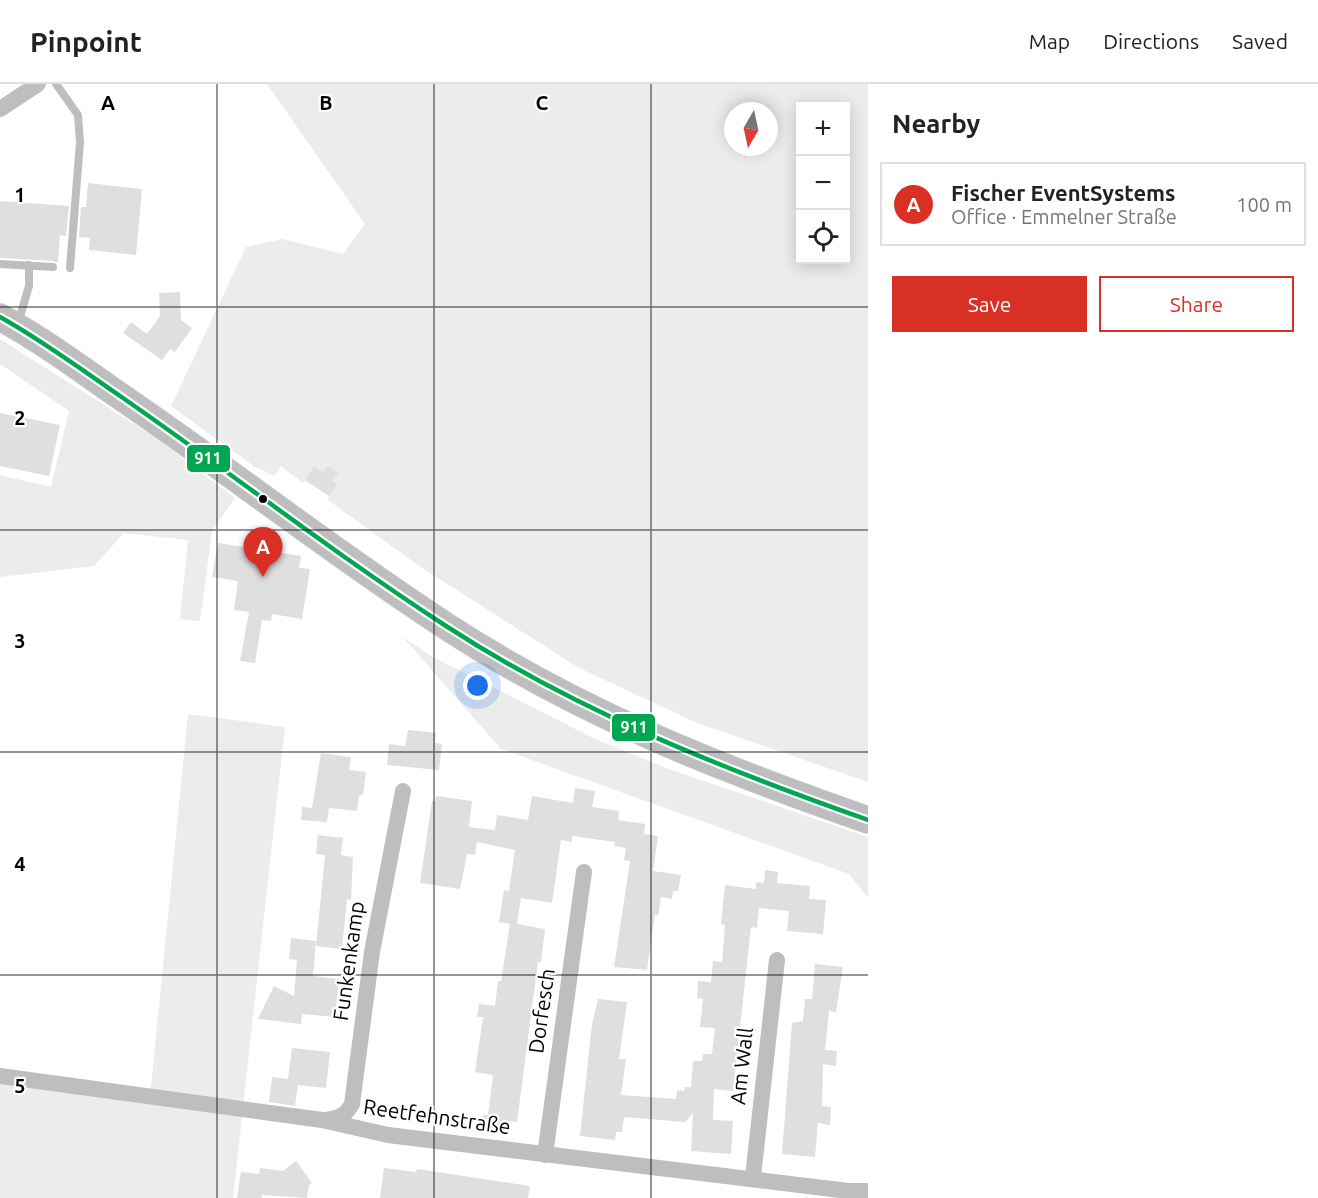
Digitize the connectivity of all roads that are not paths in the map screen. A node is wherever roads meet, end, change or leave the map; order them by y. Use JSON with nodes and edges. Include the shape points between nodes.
{"nodes":[{"id":1,"x":38,"y":84,"type":"edge"},
{"id":2,"x":56,"y":84,"type":"edge"},
{"id":3,"x":0,"y":109,"type":"edge"},
{"id":4,"x":0,"y":264,"type":"edge"},
{"id":5,"x":29,"y":265,"type":"junction"},
{"id":6,"x":53,"y":267,"type":"dead end"},
{"id":7,"x":70,"y":268,"type":"dead end"},
{"id":8,"x":8,"y":322,"type":"edge"},
{"id":9,"x":403,"y":791,"type":"dead end"},
{"id":10,"x":868,"y":820,"type":"edge"},
{"id":11,"x":584,"y":872,"type":"dead end"},
{"id":12,"x":777,"y":960,"type":"dead end"},
{"id":13,"x":0,"y":1076,"type":"edge"},
{"id":14,"x":322,"y":1120,"type":"junction"},
{"id":15,"x":545,"y":1155,"type":"junction"},
{"id":16,"x":753,"y":1177,"type":"junction"},
{"id":17,"x":868,"y":1191,"type":"edge"}],
"edges":[{"from":1,"to":3,"type":"street"},
{"from":2,"to":7,"type":"lane","via":[[78,115],[80,142]]},
{"from":4,"to":5,"type":"lane"},
{"from":5,"to":6,"type":"lane"},
{"from":5,"to":8,"type":"lane","via":[[27,297]]},
{"from":8,"to":10,"type":"main road","via":[[514,669],[654,739]]},
{"from":9,"to":14,"type":"street","name":"Funkenkamp","via":[[372,952],[352,1104],[340,1118]]},
{"from":11,"to":15,"type":"street","name":"Dorfesch"},
{"from":12,"to":16,"type":"street","name":"Am Wall"},
{"from":13,"to":14,"type":"street","name":"Reetfehnstraße"},
{"from":14,"to":15,"type":"street","name":"Reetfehnstraße","via":[[387,1135]]},
{"from":15,"to":16,"type":"street","name":"Reetfehnstraße"},
{"from":16,"to":17,"type":"street","name":"Reetfehnstraße"}]}
